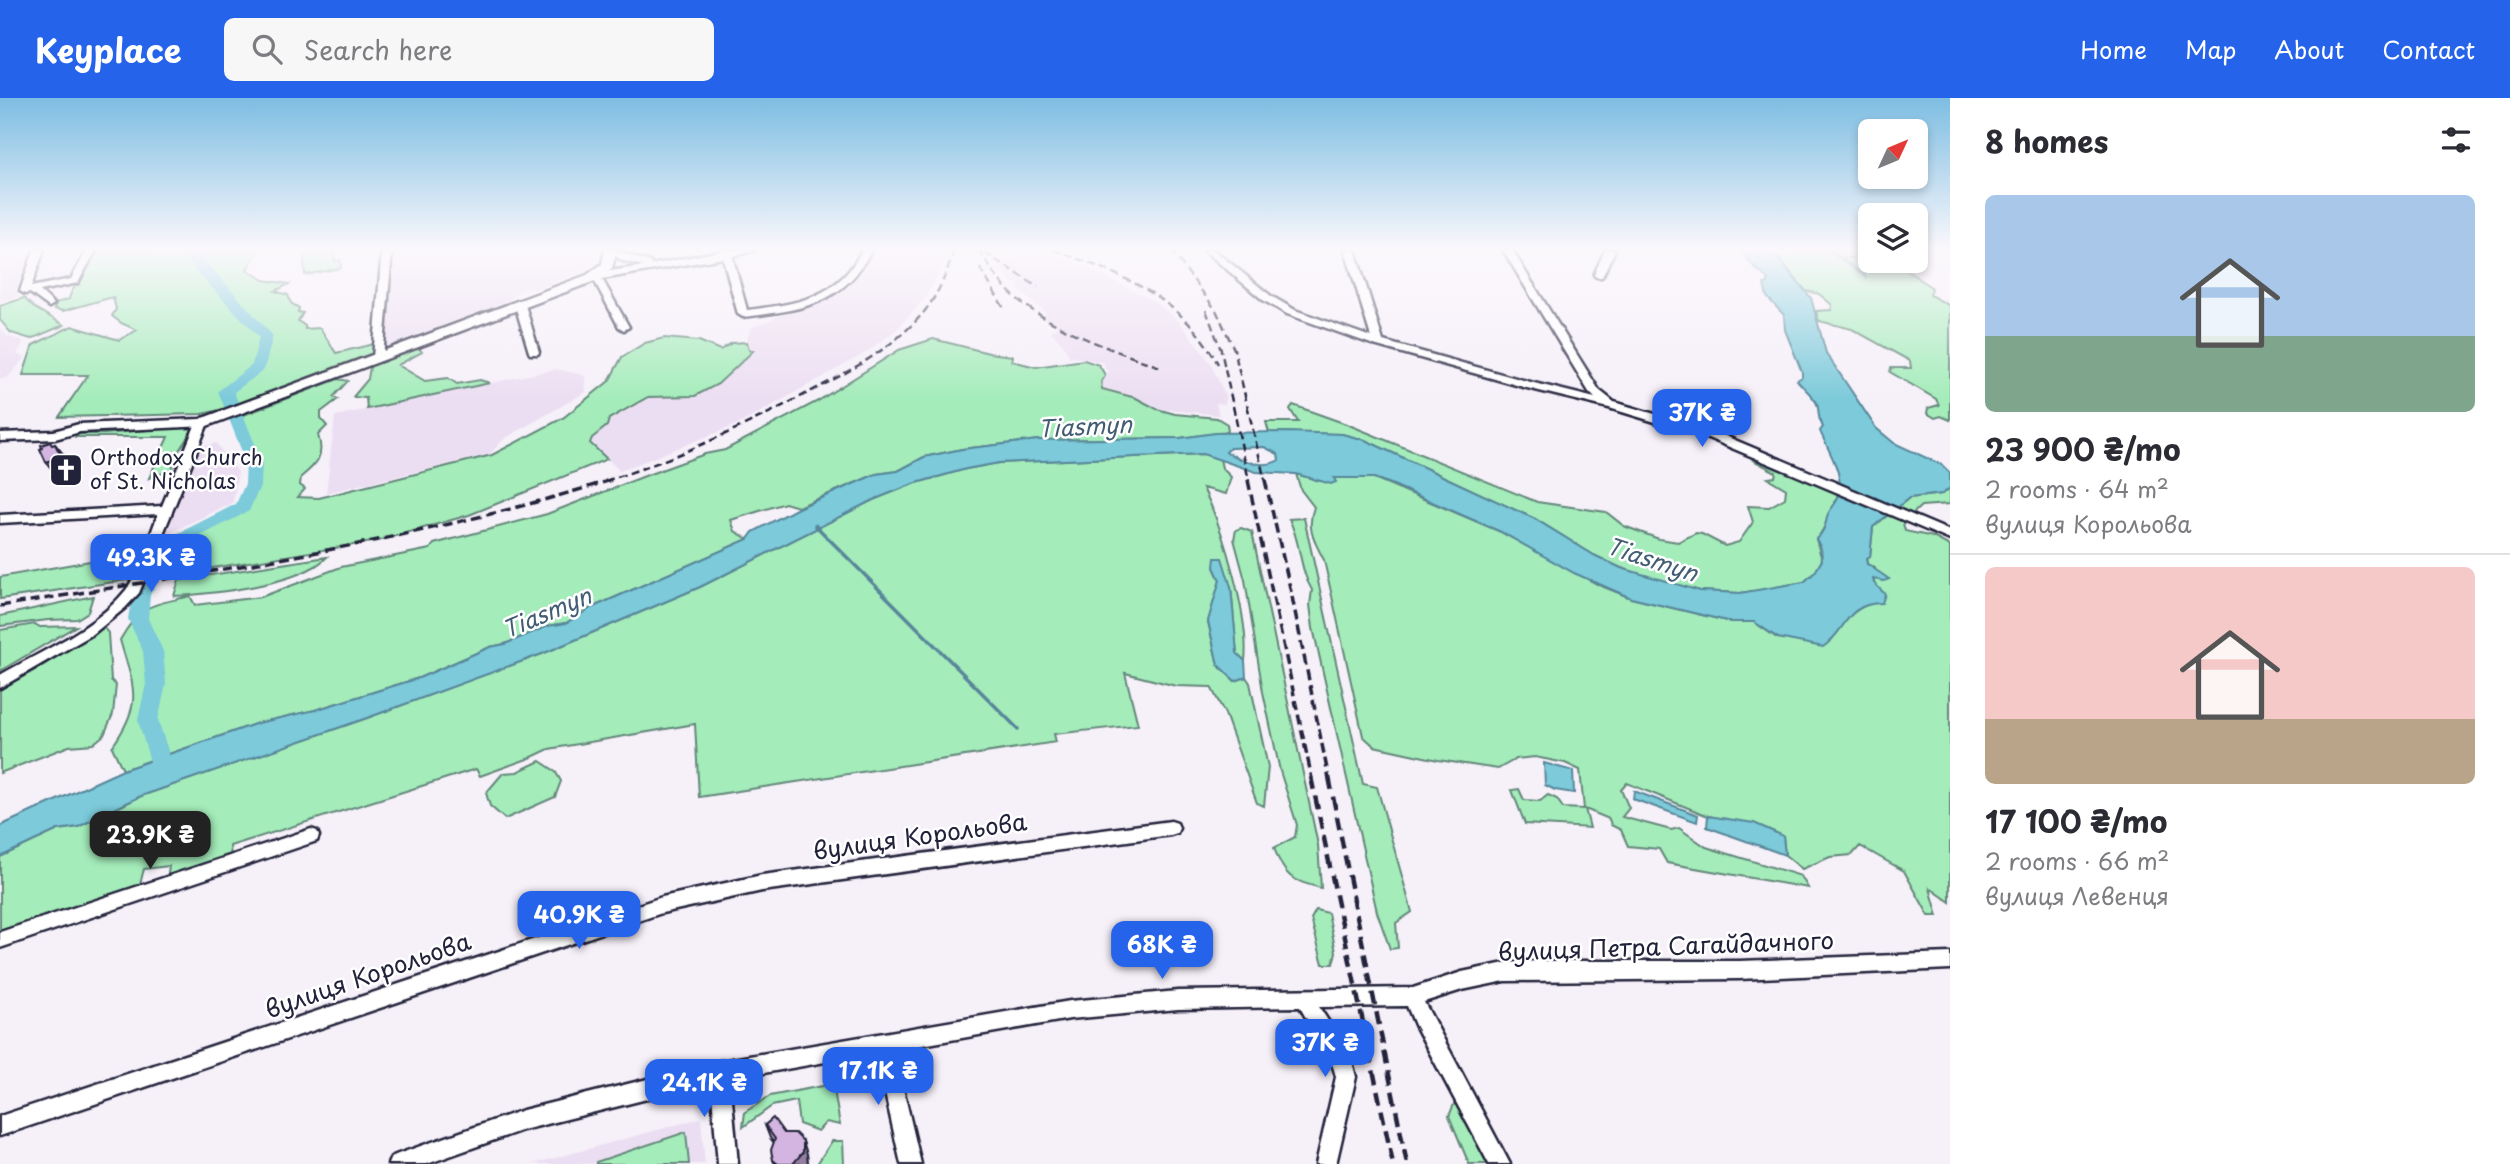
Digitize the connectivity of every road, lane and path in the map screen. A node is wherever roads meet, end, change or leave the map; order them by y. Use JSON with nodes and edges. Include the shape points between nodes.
{"nodes":[{"id":1,"x":42,"y":300,"type":"edge"},
{"id":2,"x":383,"y":300,"type":"edge"},
{"id":3,"x":534,"y":300,"type":"edge"},
{"id":4,"x":608,"y":300,"type":"edge"},
{"id":5,"x":739,"y":300,"type":"edge"},
{"id":6,"x":817,"y":300,"type":"edge"},
{"id":7,"x":1271,"y":300,"type":"edge"},
{"id":8,"x":1365,"y":300,"type":"edge"},
{"id":9,"x":1538,"y":300,"type":"edge"},
{"id":10,"x":48,"y":304,"type":"dead end"},
{"id":11,"x":520,"y":305,"type":"junction"},
{"id":12,"x":624,"y":327,"type":"dead end"},
{"id":13,"x":1378,"y":342,"type":"junction"},
{"id":14,"x":534,"y":352,"type":"dead end"},
{"id":15,"x":378,"y":358,"type":"junction"},
{"id":16,"x":1612,"y":405,"type":"junction"},
{"id":17,"x":202,"y":423,"type":"junction"},
{"id":18,"x":0,"y":426,"type":"edge"},
{"id":19,"x":79,"y":428,"type":"junction"},
{"id":20,"x":0,"y":437,"type":"edge"},
{"id":21,"x":164,"y":510,"type":"junction"},
{"id":22,"x":0,"y":519,"type":"edge"},
{"id":23,"x":1950,"y":536,"type":"edge"},
{"id":24,"x":0,"y":682,"type":"edge"},
{"id":25,"x":1171,"y":828,"type":"dead end"},
{"id":26,"x":312,"y":836,"type":"dead end"},
{"id":27,"x":0,"y":940,"type":"edge"},
{"id":28,"x":1950,"y":961,"type":"edge"},
{"id":29,"x":1413,"y":997,"type":"junction"},
{"id":30,"x":1305,"y":998,"type":"junction"},
{"id":31,"x":884,"y":1042,"type":"junction"},
{"id":32,"x":720,"y":1071,"type":"junction"},
{"id":33,"x":0,"y":1126,"type":"edge"},
{"id":34,"x":406,"y":1163,"type":"edge"},
{"id":35,"x":728,"y":1164,"type":"edge"},
{"id":36,"x":911,"y":1164,"type":"edge"},
{"id":37,"x":1326,"y":1164,"type":"edge"},
{"id":38,"x":1500,"y":1164,"type":"edge"}],
"edges":[{"from":1,"to":10,"type":"street"},
{"from":2,"to":15,"type":"street"},
{"from":3,"to":11,"type":"main road"},
{"from":4,"to":12,"type":"street"},
{"from":5,"to":6,"type":"street","via":[[743,314],[800,307]]},
{"from":7,"to":13,"type":"street","via":[[1291,312]]},
{"from":8,"to":13,"type":"street"},
{"from":9,"to":16,"type":"street","via":[[1595,392]]},
{"from":11,"to":14,"type":"street"},
{"from":11,"to":15,"type":"main road"},
{"from":13,"to":16,"type":"street"},
{"from":15,"to":17,"type":"main road"},
{"from":16,"to":23,"type":"street","via":[[1712,435]]},
{"from":17,"to":19,"type":"main road"},
{"from":17,"to":21,"type":"street"},
{"from":18,"to":19,"type":"main road","via":[[70,424]]},
{"from":19,"to":20,"type":"main road","via":[[55,435]]},
{"from":21,"to":22,"type":"street"},
{"from":21,"to":24,"type":"street","via":[[134,590],[120,606]]},
{"from":25,"to":33,"type":"street","name":"вулиця Корольова","via":[[762,883],[662,905]]},
{"from":26,"to":27,"type":"street"},
{"from":28,"to":29,"type":"street","name":"вулиця Петра Сагайдачного","via":[[1739,970],[1504,972]]},
{"from":29,"to":30,"type":"street","name":"вулиця Петра Сагайдачного"},
{"from":29,"to":38,"type":"street"},
{"from":30,"to":31,"type":"street","name":"вулиця Петра Сагайдачного","via":[[1137,1003],[1070,1010]]},
{"from":30,"to":37,"type":"street","via":[[1334,1043],[1346,1077]]},
{"from":31,"to":32,"type":"street","name":"вулиця Петра Сагайдачного"},
{"from":31,"to":36,"type":"street"},
{"from":32,"to":34,"type":"street","name":"вулиця Петра Сагайдачного","via":[[533,1117]]},
{"from":32,"to":35,"type":"street"}]}
